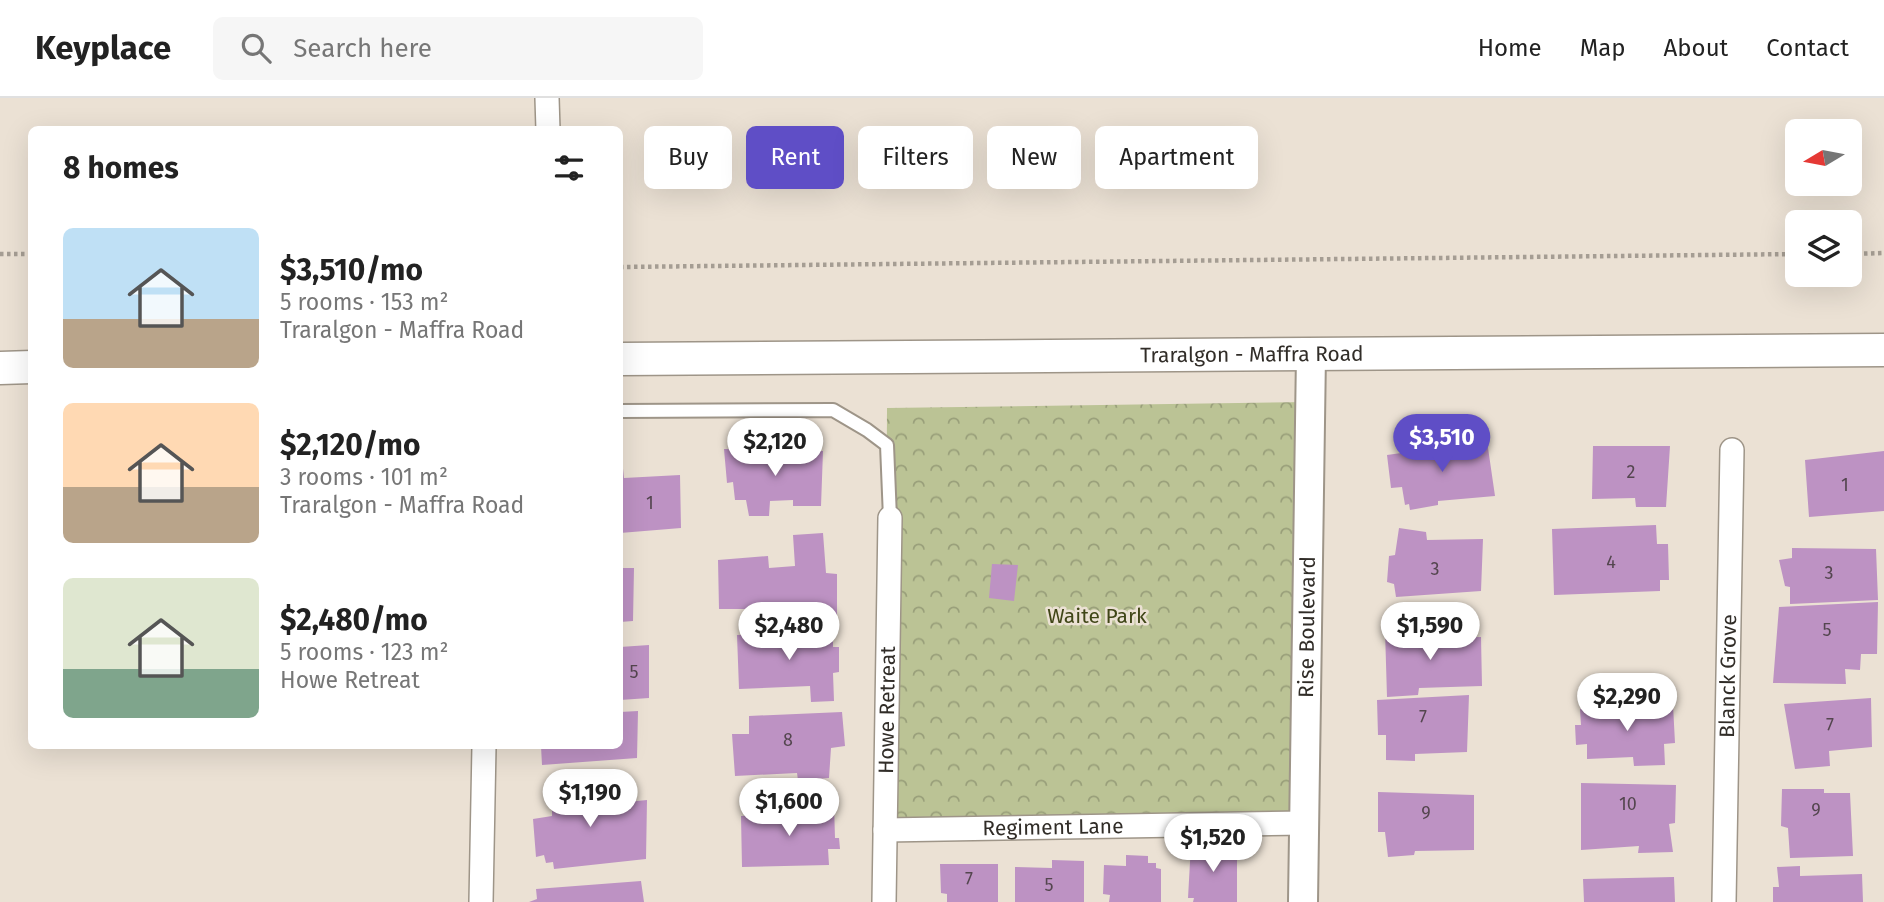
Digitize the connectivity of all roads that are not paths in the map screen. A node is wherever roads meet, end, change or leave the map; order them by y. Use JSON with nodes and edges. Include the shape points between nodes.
{"nodes":[{"id":1,"x":547,"y":98,"type":"edge"},
{"id":2,"x":548,"y":126,"type":"edge"},
{"id":3,"x":1884,"y":351,"type":"edge"},
{"id":4,"x":1311,"y":354,"type":"junction"},
{"id":5,"x":623,"y":359,"type":"edge"},
{"id":6,"x":0,"y":368,"type":"edge"},
{"id":7,"x":28,"y":368,"type":"edge"},
{"id":8,"x":623,"y":411,"type":"edge"},
{"id":9,"x":1732,"y":450,"type":"dead end"},
{"id":10,"x":890,"y":518,"type":"joint"},
{"id":11,"x":484,"y":749,"type":"edge"},
{"id":12,"x":1305,"y":823,"type":"junction"},
{"id":13,"x":885,"y":830,"type":"junction"},
{"id":14,"x":481,"y":902,"type":"edge"},
{"id":15,"x":884,"y":902,"type":"edge"},
{"id":16,"x":1303,"y":902,"type":"edge"},
{"id":17,"x":1724,"y":902,"type":"edge"}],
"edges":[{"from":1,"to":2,"type":"street"},
{"from":3,"to":4,"type":"main road","name":"Traralgon - Maffra Road"},
{"from":4,"to":5,"type":"main road","name":"Traralgon - Maffra Road"},
{"from":4,"to":12,"type":"street","name":"Rise Boulevard"},
{"from":6,"to":7,"type":"main road"},
{"from":8,"to":10,"type":"lane","via":[[833,410],[887,445]]},
{"from":9,"to":17,"type":"street","name":"Blanck Grove"},
{"from":10,"to":13,"type":"street","name":"Howe Retreat"},
{"from":11,"to":14,"type":"street"},
{"from":12,"to":13,"type":"street","name":"Regiment Lane"},
{"from":12,"to":16,"type":"street","name":"Rise Boulevard"},
{"from":13,"to":15,"type":"street","name":"Howe Retreat"}]}
